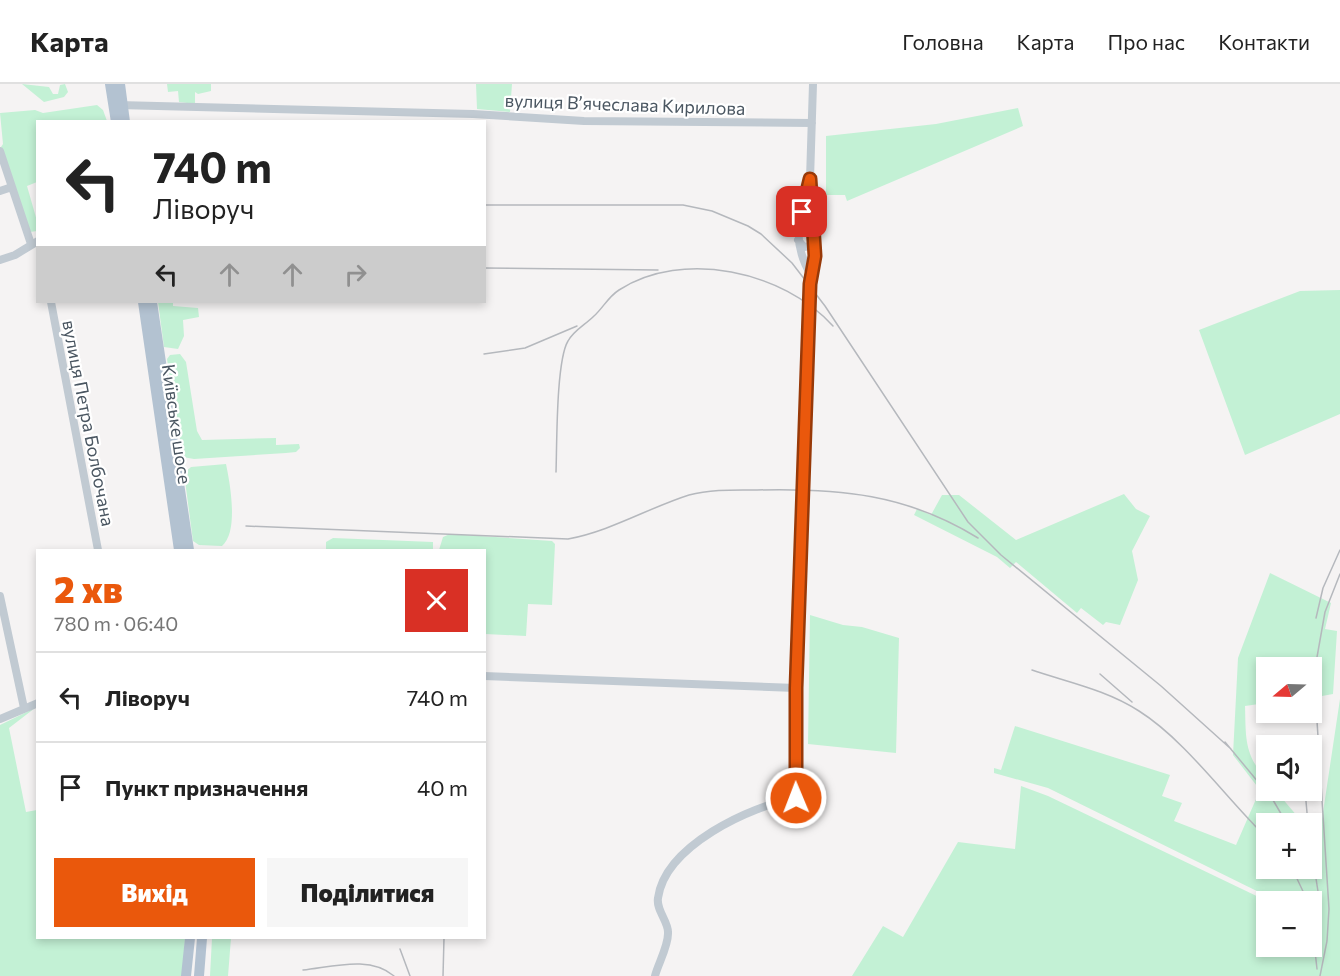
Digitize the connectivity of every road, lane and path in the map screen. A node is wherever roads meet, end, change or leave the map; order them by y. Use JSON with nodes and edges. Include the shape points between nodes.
{"nodes":[{"id":1,"x":110,"y":84,"type":"edge"},
{"id":2,"x":120,"y":84,"type":"edge"},
{"id":3,"x":813,"y":84,"type":"edge"},
{"id":4,"x":118,"y":105,"type":"junction"},
{"id":5,"x":116,"y":120,"type":"edge"},
{"id":6,"x":124,"y":120,"type":"edge"},
{"id":7,"x":812,"y":123,"type":"junction"},
{"id":8,"x":0,"y":151,"type":"edge"},
{"id":9,"x":810,"y":179,"type":"junction"},
{"id":10,"x":12,"y":187,"type":"junction"},
{"id":11,"x":0,"y":191,"type":"edge"},
{"id":12,"x":815,"y":228,"type":"junction"},
{"id":13,"x":798,"y":230,"type":"junction"},
{"id":14,"x":798,"y":240,"type":"junction"},
{"id":15,"x":815,"y":240,"type":"junction"},
{"id":16,"x":34,"y":243,"type":"edge"},
{"id":17,"x":0,"y":260,"type":"edge"},
{"id":18,"x":811,"y":275,"type":"junction"},
{"id":19,"x":51,"y":303,"type":"edge"},
{"id":20,"x":142,"y":303,"type":"edge"},
{"id":21,"x":152,"y":303,"type":"edge"},
{"id":22,"x":98,"y":549,"type":"edge"},
{"id":23,"x":179,"y":549,"type":"edge"},
{"id":24,"x":189,"y":549,"type":"edge"},
{"id":25,"x":0,"y":596,"type":"edge"},
{"id":26,"x":486,"y":676,"type":"edge"},
{"id":27,"x":796,"y":688,"type":"junction"},
{"id":28,"x":36,"y":704,"type":"edge"},
{"id":29,"x":24,"y":708,"type":"junction"},
{"id":30,"x":0,"y":719,"type":"edge"},
{"id":31,"x":190,"y":939,"type":"edge"},
{"id":32,"x":202,"y":939,"type":"edge"},
{"id":33,"x":186,"y":976,"type":"edge"},
{"id":34,"x":199,"y":976,"type":"edge"},
{"id":35,"x":655,"y":976,"type":"edge"}],
"edges":[{"from":1,"to":4,"type":"main road"},
{"from":2,"to":4,"type":"main road"},
{"from":3,"to":7,"type":"street"},
{"from":4,"to":5,"type":"main road"},
{"from":4,"to":6,"type":"main road"},
{"from":4,"to":7,"type":"street","name":"вулиця Вʼячеслава Кирилова","via":[[473,114],[584,121]]},
{"from":7,"to":9,"type":"street"},
{"from":8,"to":10,"type":"street"},
{"from":9,"to":12,"type":"street"},
{"from":9,"to":13,"type":"street"},
{"from":10,"to":11,"type":"street"},
{"from":10,"to":16,"type":"street"},
{"from":12,"to":13,"type":"street","via":[[810,223]]},
{"from":12,"to":15,"type":"street"},
{"from":13,"to":14,"type":"street"},
{"from":14,"to":15,"type":"street","via":[[804,247]]},
{"from":14,"to":18,"type":"street","via":[[799,254]]},
{"from":15,"to":18,"type":"street"},
{"from":16,"to":17,"type":"street"},
{"from":18,"to":27,"type":"street"},
{"from":19,"to":22,"type":"street","name":"вулиця Петра Болбочана"},
{"from":20,"to":23,"type":"main road","name":"Київське шосе"},
{"from":21,"to":24,"type":"main road"},
{"from":25,"to":29,"type":"street"},
{"from":26,"to":27,"type":"street"},
{"from":27,"to":35,"type":"street","via":[[796,798],[726,824],[686,850],[661,886],[657,900],[668,932]]},
{"from":28,"to":29,"type":"street"},
{"from":29,"to":30,"type":"street"},
{"from":31,"to":33,"type":"main road"},
{"from":32,"to":34,"type":"main road"}]}
